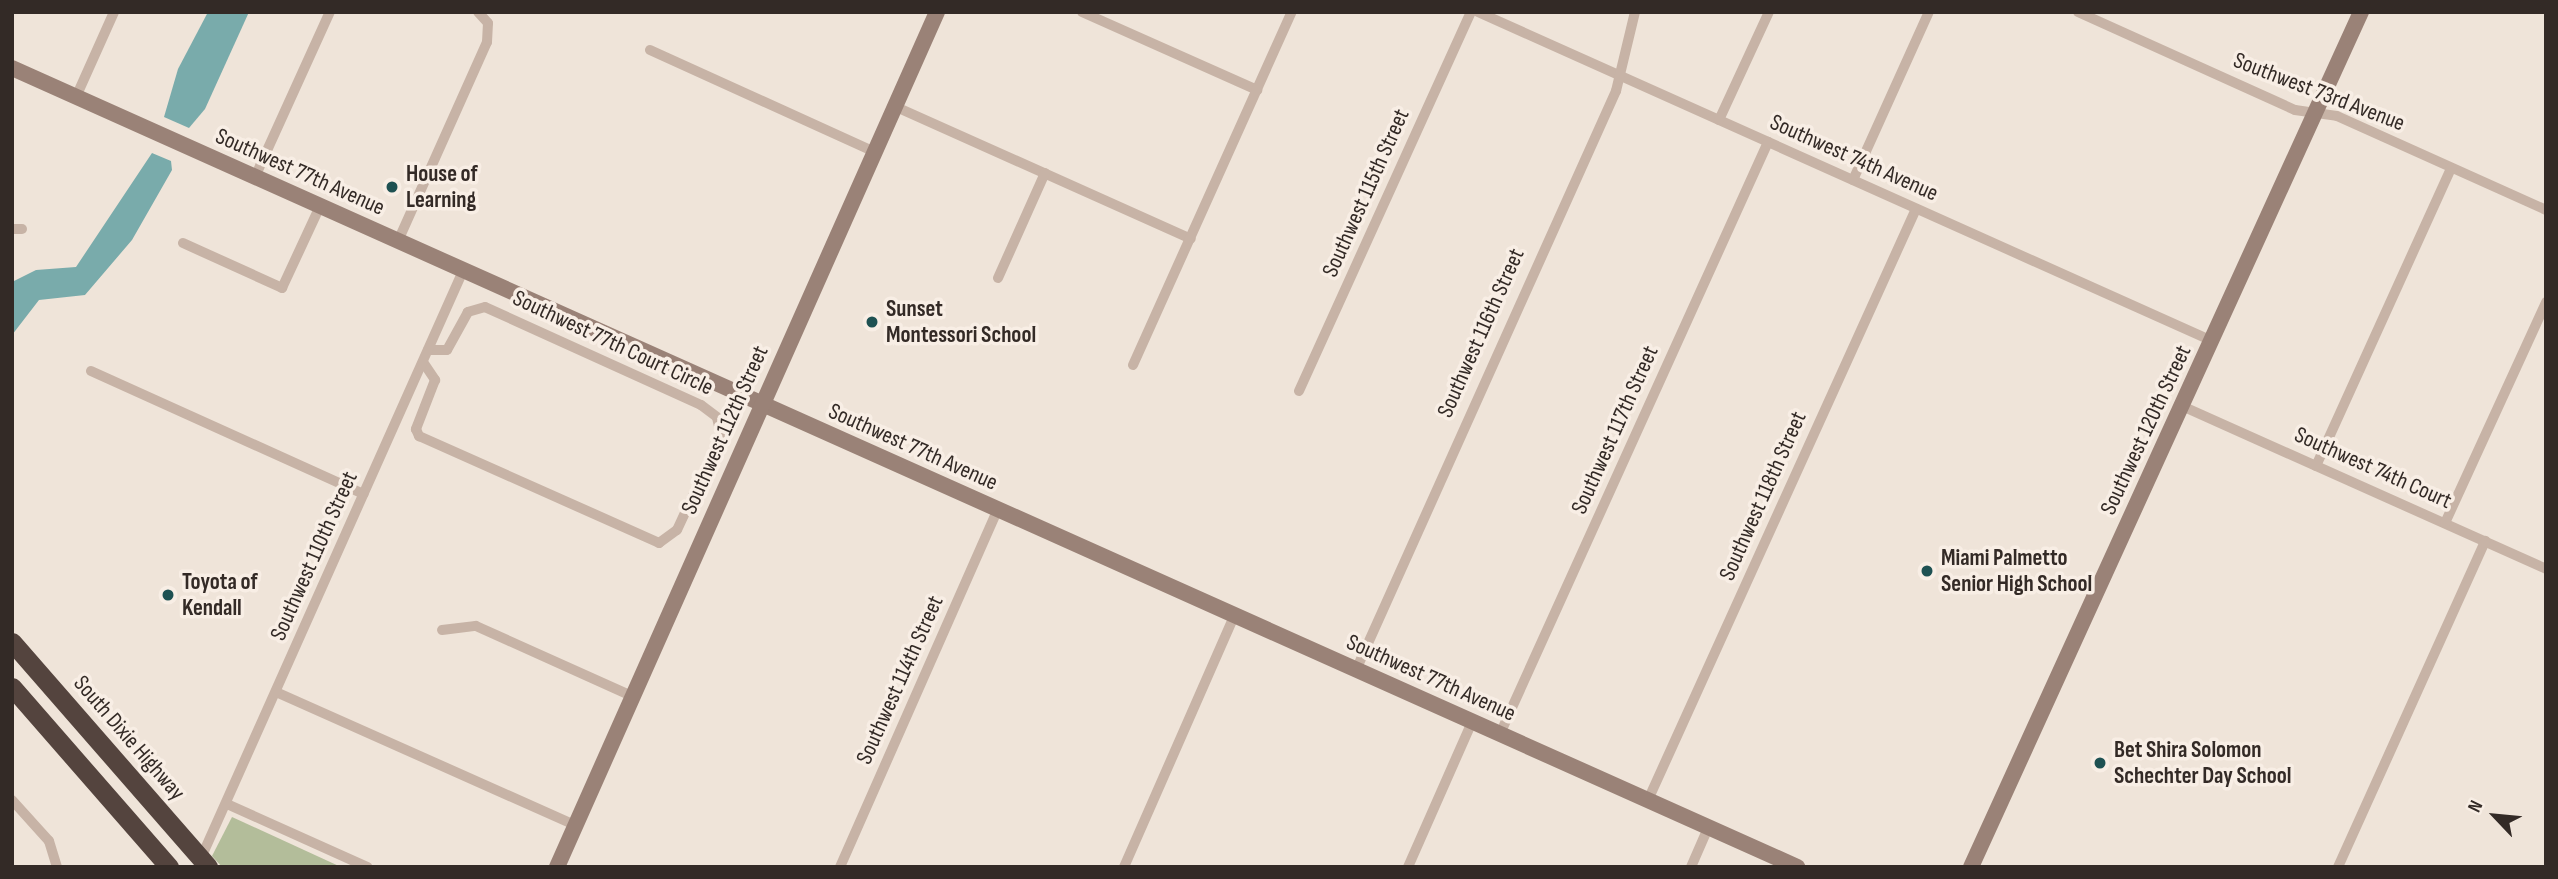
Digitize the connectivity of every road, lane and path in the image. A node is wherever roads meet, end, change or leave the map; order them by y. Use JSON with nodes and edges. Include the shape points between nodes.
{"nodes":[{"id":1,"x":114,"y":12,"type":"edge"},
{"id":2,"x":330,"y":12,"type":"edge"},
{"id":3,"x":478,"y":12,"type":"edge"},
{"id":4,"x":937,"y":12,"type":"edge"},
{"id":5,"x":1082,"y":12,"type":"edge"},
{"id":6,"x":1292,"y":12,"type":"edge"},
{"id":7,"x":1471,"y":12,"type":"edge"},
{"id":8,"x":1478,"y":12,"type":"edge"},
{"id":9,"x":1635,"y":12,"type":"edge"},
{"id":10,"x":1769,"y":12,"type":"edge"},
{"id":11,"x":1929,"y":12,"type":"edge"},
{"id":12,"x":2078,"y":12,"type":"edge"},
{"id":13,"x":2361,"y":12,"type":"edge"},
{"id":14,"x":650,"y":51,"type":"dead end"},
{"id":15,"x":12,"y":68,"type":"edge"},
{"id":16,"x":1621,"y":76,"type":"junction"},
{"id":17,"x":1257,"y":90,"type":"junction"},
{"id":18,"x":76,"y":97,"type":"junction"},
{"id":19,"x":894,"y":106,"type":"junction"},
{"id":20,"x":2315,"y":114,"type":"junction"},
{"id":21,"x":1720,"y":120,"type":"junction"},
{"id":22,"x":1768,"y":142,"type":"junction"},
{"id":23,"x":873,"y":151,"type":"junction"},
{"id":24,"x":2451,"y":168,"type":"junction"},
{"id":25,"x":1045,"y":173,"type":"junction"},
{"id":26,"x":256,"y":177,"type":"junction"},
{"id":27,"x":1853,"y":180,"type":"junction"},
{"id":28,"x":320,"y":206,"type":"junction"},
{"id":29,"x":1916,"y":209,"type":"junction"},
{"id":30,"x":2546,"y":210,"type":"edge"},
{"id":31,"x":1191,"y":239,"type":"junction"},
{"id":32,"x":398,"y":242,"type":"junction"},
{"id":33,"x":183,"y":243,"type":"dead end"},
{"id":34,"x":463,"y":271,"type":"junction"},
{"id":35,"x":998,"y":278,"type":"dead end"},
{"id":36,"x":2546,"y":302,"type":"edge"},
{"id":37,"x":2212,"y":341,"type":"junction"},
{"id":38,"x":429,"y":350,"type":"junction"},
{"id":39,"x":423,"y":362,"type":"junction"},
{"id":40,"x":1133,"y":365,"type":"dead end"},
{"id":41,"x":91,"y":371,"type":"dead end"},
{"id":42,"x":1299,"y":391,"type":"dead end"},
{"id":43,"x":408,"y":396,"type":"junction"},
{"id":44,"x":761,"y":405,"type":"junction"},
{"id":45,"x":2182,"y":405,"type":"junction"},
{"id":46,"x":424,"y":408,"type":"junction"},
{"id":47,"x":2316,"y":466,"type":"junction"},
{"id":48,"x":364,"y":494,"type":"junction"},
{"id":49,"x":998,"y":509,"type":"junction"},
{"id":50,"x":2445,"y":523,"type":"junction"},
{"id":51,"x":2485,"y":541,"type":"junction"},
{"id":52,"x":2546,"y":569,"type":"edge"},
{"id":53,"x":1234,"y":615,"type":"junction"},
{"id":54,"x":442,"y":630,"type":"dead end"},
{"id":55,"x":12,"y":642,"type":"edge"},
{"id":56,"x":1356,"y":670,"type":"junction"},
{"id":57,"x":12,"y":687,"type":"edge"},
{"id":58,"x":276,"y":692,"type":"junction"},
{"id":59,"x":632,"y":696,"type":"junction"},
{"id":60,"x":1472,"y":722,"type":"junction"},
{"id":61,"x":1500,"y":734,"type":"junction"},
{"id":62,"x":12,"y":800,"type":"edge"},
{"id":63,"x":1648,"y":800,"type":"junction"},
{"id":64,"x":227,"y":804,"type":"junction"},
{"id":65,"x":575,"y":825,"type":"junction"},
{"id":66,"x":1708,"y":828,"type":"junction"},
{"id":67,"x":202,"y":864,"type":"edge"},
{"id":68,"x":57,"y":865,"type":"edge"},
{"id":69,"x":169,"y":867,"type":"edge"},
{"id":70,"x":367,"y":867,"type":"edge"},
{"id":71,"x":557,"y":867,"type":"edge"},
{"id":72,"x":840,"y":867,"type":"edge"},
{"id":73,"x":1124,"y":867,"type":"edge"},
{"id":74,"x":1408,"y":867,"type":"edge"},
{"id":75,"x":1691,"y":867,"type":"edge"},
{"id":76,"x":1797,"y":867,"type":"edge"},
{"id":77,"x":1971,"y":867,"type":"edge"},
{"id":78,"x":2338,"y":867,"type":"edge"}],
"edges":[{"from":1,"to":18,"type":"street"},
{"from":2,"to":26,"type":"street"},
{"from":3,"to":32,"type":"street","via":[[488,23],[488,42]]},
{"from":4,"to":19,"type":"street","name":"Southwest 112th Street"},
{"from":5,"to":17,"type":"street"},
{"from":6,"to":17,"type":"street"},
{"from":7,"to":42,"type":"street","name":"Southwest 115th Street"},
{"from":8,"to":16,"type":"street","name":"Southwest 74th Avenue"},
{"from":9,"to":16,"type":"street","name":"Southwest 116th Street"},
{"from":10,"to":21,"type":"street"},
{"from":11,"to":27,"type":"street"},
{"from":12,"to":20,"type":"street","name":"Southwest 73rd Avenue"},
{"from":13,"to":20,"type":"street","name":"Southwest 120th Street"},
{"from":14,"to":23,"type":"street"},
{"from":15,"to":18,"type":"street","name":"Southwest 77th Avenue"},
{"from":16,"to":21,"type":"street","name":"Southwest 74th Avenue"},
{"from":16,"to":56,"type":"street","name":"Southwest 116th Street"},
{"from":17,"to":31,"type":"street"},
{"from":18,"to":26,"type":"street","name":"Southwest 77th Avenue"},
{"from":19,"to":23,"type":"street","name":"Southwest 112th Street"},
{"from":19,"to":25,"type":"street"},
{"from":20,"to":24,"type":"street","name":"Southwest 73rd Avenue","via":[[2337,116]]},
{"from":20,"to":37,"type":"street","name":"Southwest 120th Street"},
{"from":21,"to":22,"type":"street","name":"Southwest 74th Avenue"},
{"from":22,"to":27,"type":"street","name":"Southwest 74th Avenue"},
{"from":22,"to":61,"type":"street","name":"Southwest 117th Street"},
{"from":23,"to":44,"type":"street","name":"Southwest 112th Street"},
{"from":24,"to":30,"type":"street","name":"Southwest 73rd Avenue"},
{"from":24,"to":47,"type":"street"},
{"from":25,"to":31,"type":"street"},
{"from":25,"to":35,"type":"street"},
{"from":26,"to":28,"type":"street","name":"Southwest 77th Avenue"},
{"from":27,"to":29,"type":"street","name":"Southwest 74th Avenue"},
{"from":28,"to":32,"type":"street","name":"Southwest 77th Avenue"},
{"from":28,"to":33,"type":"street","via":[[282,288]]},
{"from":29,"to":37,"type":"street","name":"Southwest 74th Avenue"},
{"from":29,"to":63,"type":"street","name":"Southwest 118th Street"},
{"from":31,"to":40,"type":"street"},
{"from":32,"to":34,"type":"street","name":"Southwest 77th Avenue"},
{"from":34,"to":38,"type":"street","name":"Southwest 110th Street"},
{"from":34,"to":44,"type":"street","name":"Southwest 77th Avenue"},
{"from":36,"to":50,"type":"street"},
{"from":37,"to":45,"type":"street","name":"Southwest 120th Street"},
{"from":38,"to":39,"type":"street","name":"Southwest 110th Street"},
{"from":38,"to":46,"type":"street","name":"Southwest 77th Court Circle","via":[[450,346],[468,312],[485,307],[701,405],[717,417],[721,435],[677,530],[659,543],[422,439],[416,429]]},
{"from":39,"to":43,"type":"street","name":"Southwest 110th Street"},
{"from":39,"to":46,"type":"street","via":[[435,380]]},
{"from":41,"to":48,"type":"street"},
{"from":43,"to":46,"type":"street"},
{"from":43,"to":48,"type":"street","name":"Southwest 110th Street"},
{"from":44,"to":49,"type":"street","name":"Southwest 77th Avenue"},
{"from":44,"to":59,"type":"street","name":"Southwest 112th Street"},
{"from":45,"to":47,"type":"street","name":"Southwest 74th Court"},
{"from":45,"to":77,"type":"street","name":"Southwest 120th Street"},
{"from":47,"to":50,"type":"street","name":"Southwest 74th Court"},
{"from":48,"to":58,"type":"street","name":"Southwest 110th Street"},
{"from":49,"to":53,"type":"street","name":"Southwest 77th Avenue"},
{"from":49,"to":72,"type":"street","name":"Southwest 114th Street"},
{"from":50,"to":51,"type":"street","name":"Southwest 74th Court"},
{"from":51,"to":52,"type":"street","name":"Southwest 74th Court"},
{"from":51,"to":78,"type":"street"},
{"from":53,"to":56,"type":"street","name":"Southwest 77th Avenue"},
{"from":53,"to":73,"type":"street"},
{"from":54,"to":59,"type":"street","via":[[476,626]]},
{"from":55,"to":67,"type":"highway","name":"South Dixie Highway"},
{"from":56,"to":60,"type":"street","name":"Southwest 77th Avenue"},
{"from":57,"to":69,"type":"highway"},
{"from":58,"to":64,"type":"street","name":"Southwest 110th Street"},
{"from":58,"to":65,"type":"street"},
{"from":59,"to":65,"type":"street","name":"Southwest 112th Street"},
{"from":60,"to":61,"type":"street","name":"Southwest 77th Avenue"},
{"from":60,"to":74,"type":"street"},
{"from":61,"to":63,"type":"street","name":"Southwest 77th Avenue"},
{"from":62,"to":68,"type":"street","via":[[49,841]]},
{"from":63,"to":66,"type":"street","name":"Southwest 77th Avenue"},
{"from":64,"to":67,"type":"street","name":"Southwest 110th Street"},
{"from":64,"to":70,"type":"street"},
{"from":65,"to":71,"type":"street","name":"Southwest 112th Street"},
{"from":66,"to":75,"type":"street"},
{"from":66,"to":76,"type":"street","name":"Southwest 77th Avenue"}]}
